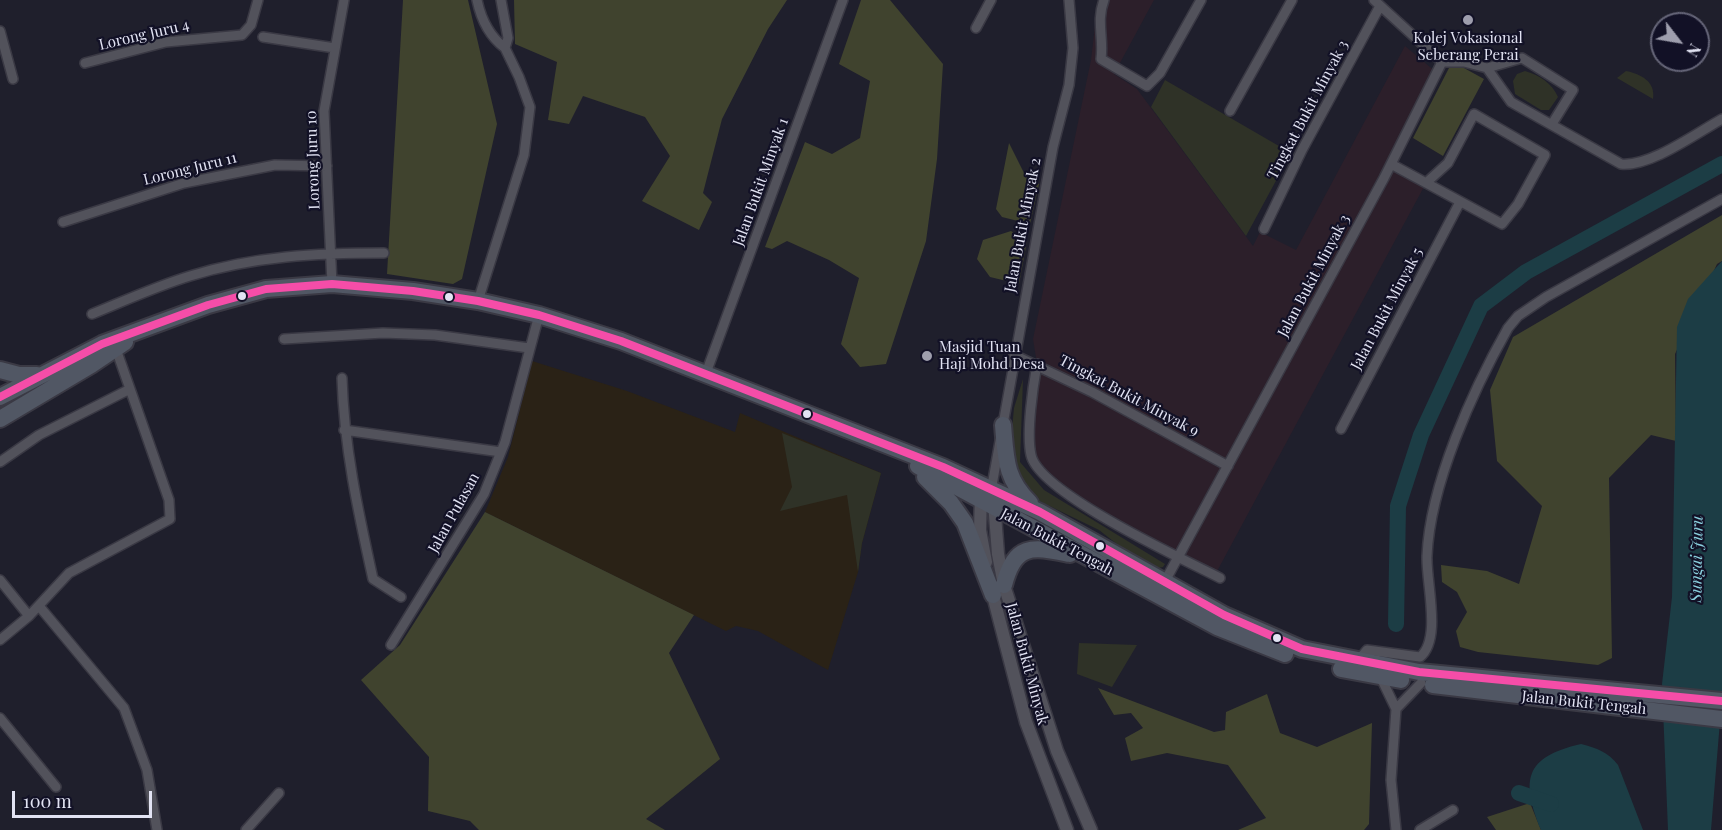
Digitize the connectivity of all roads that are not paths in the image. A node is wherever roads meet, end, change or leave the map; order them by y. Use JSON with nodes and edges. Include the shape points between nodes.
{"nodes":[{"id":1,"x":258,"y":0,"type":"edge"},
{"id":2,"x":344,"y":0,"type":"edge"},
{"id":3,"x":477,"y":0,"type":"edge"},
{"id":4,"x":501,"y":0,"type":"edge"},
{"id":5,"x":843,"y":0,"type":"edge"},
{"id":6,"x":991,"y":0,"type":"edge"},
{"id":7,"x":1069,"y":0,"type":"edge"},
{"id":8,"x":1104,"y":0,"type":"edge"},
{"id":9,"x":1201,"y":0,"type":"edge"},
{"id":10,"x":1292,"y":0,"type":"edge"},
{"id":11,"x":1377,"y":3,"type":"edge"},
{"id":12,"x":976,"y":28,"type":"dead end"},
{"id":13,"x":0,"y":31,"type":"edge"},
{"id":14,"x":263,"y":37,"type":"dead end"},
{"id":15,"x":335,"y":48,"type":"junction"},
{"id":16,"x":505,"y":48,"type":"junction"},
{"id":17,"x":1442,"y":62,"type":"junction"},
{"id":18,"x":85,"y":63,"type":"dead end"},
{"id":19,"x":1487,"y":68,"type":"junction"},
{"id":20,"x":13,"y":79,"type":"dead end"},
{"id":21,"x":1230,"y":111,"type":"dead end"},
{"id":22,"x":1722,"y":119,"type":"edge"},
{"id":23,"x":1552,"y":124,"type":"junction"},
{"id":24,"x":1391,"y":164,"type":"junction"},
{"id":25,"x":327,"y":166,"type":"junction"},
{"id":26,"x":1426,"y":183,"type":"junction"},
{"id":27,"x":1722,"y":199,"type":"edge"},
{"id":28,"x":1460,"y":202,"type":"junction"},
{"id":29,"x":63,"y":222,"type":"dead end"},
{"id":30,"x":1264,"y":229,"type":"dead end"},
{"id":31,"x":330,"y":253,"type":"junction"},
{"id":32,"x":384,"y":253,"type":"dead end"},
{"id":33,"x":332,"y":284,"type":"junction"},
{"id":34,"x":478,"y":302,"type":"junction"},
{"id":35,"x":92,"y":314,"type":"dead end"},
{"id":36,"x":539,"y":315,"type":"junction"},
{"id":37,"x":132,"y":335,"type":"junction"},
{"id":38,"x":284,"y":339,"type":"dead end"},
{"id":39,"x":529,"y":348,"type":"junction"},
{"id":40,"x":116,"y":349,"type":"junction"},
{"id":41,"x":1014,"y":355,"type":"junction"},
{"id":42,"x":1037,"y":364,"type":"junction"},
{"id":43,"x":0,"y":370,"type":"edge"},
{"id":44,"x":706,"y":373,"type":"junction"},
{"id":45,"x":39,"y":375,"type":"junction"},
{"id":46,"x":342,"y":378,"type":"dead end"},
{"id":47,"x":128,"y":390,"type":"junction"},
{"id":48,"x":0,"y":397,"type":"edge"},
{"id":49,"x":0,"y":419,"type":"edge"},
{"id":50,"x":1003,"y":425,"type":"junction"},
{"id":51,"x":1341,"y":429,"type":"dead end"},
{"id":52,"x":344,"y":430,"type":"junction"},
{"id":53,"x":882,"y":443,"type":"junction"},
{"id":54,"x":501,"y":452,"type":"junction"},
{"id":55,"x":0,"y":462,"type":"edge"},
{"id":56,"x":1228,"y":466,"type":"junction"},
{"id":57,"x":984,"y":492,"type":"junction"},
{"id":58,"x":996,"y":510,"type":"junction"},
{"id":59,"x":1040,"y":512,"type":"junction"},
{"id":60,"x":1089,"y":557,"type":"junction"},
{"id":61,"x":1177,"y":559,"type":"junction"},
{"id":62,"x":1220,"y":578,"type":"dead end"},
{"id":63,"x":0,"y":580,"type":"edge"},
{"id":64,"x":1164,"y":583,"type":"junction"},
{"id":65,"x":999,"y":590,"type":"junction"},
{"id":66,"x":400,"y":597,"type":"dead end"},
{"id":67,"x":39,"y":606,"type":"junction"},
{"id":68,"x":29,"y":616,"type":"junction"},
{"id":69,"x":0,"y":640,"type":"edge"},
{"id":70,"x":391,"y":645,"type":"dead end"},
{"id":71,"x":1363,"y":662,"type":"junction"},
{"id":72,"x":1380,"y":676,"type":"junction"},
{"id":73,"x":1421,"y":683,"type":"junction"},
{"id":74,"x":1722,"y":700,"type":"edge"},
{"id":75,"x":1649,"y":701,"type":"junction"},
{"id":76,"x":1396,"y":709,"type":"junction"},
{"id":77,"x":0,"y":718,"type":"edge"},
{"id":78,"x":1722,"y":719,"type":"edge"},
{"id":79,"x":56,"y":787,"type":"dead end"},
{"id":80,"x":279,"y":793,"type":"dead end"},
{"id":81,"x":1454,"y":810,"type":"dead end"},
{"id":82,"x":157,"y":830,"type":"edge"},
{"id":83,"x":246,"y":830,"type":"edge"},
{"id":84,"x":1067,"y":830,"type":"edge"},
{"id":85,"x":1091,"y":830,"type":"edge"},
{"id":86,"x":1396,"y":830,"type":"edge"},
{"id":87,"x":1420,"y":830,"type":"edge"}],
"edges":[{"from":1,"to":18,"type":"street","name":"Lorong Juru 4","via":[[251,25],[242,34],[166,42]]},
{"from":2,"to":15,"type":"street","name":"Lorong Juru 10"},
{"from":3,"to":16,"type":"street","via":[[481,18],[495,41]]},
{"from":4,"to":16,"type":"street","via":[[508,38]]},
{"from":5,"to":44,"type":"street","name":"Jalan Bukit Minyak 1"},
{"from":6,"to":12,"type":"street"},
{"from":7,"to":41,"type":"street","name":"Jalan Bukit Minyak 2","via":[[1073,48],[1069,85],[1053,147]]},
{"from":8,"to":9,"type":"street","via":[[1098,21],[1103,46],[1101,59],[1147,86],[1153,83]]},
{"from":10,"to":21,"type":"street"},
{"from":11,"to":17,"type":"street"},
{"from":11,"to":30,"type":"street","name":"Tingkat Bukit Minyak 3"},
{"from":13,"to":20,"type":"street"},
{"from":14,"to":15,"type":"street"},
{"from":15,"to":25,"type":"street","name":"Lorong Juru 10","via":[[324,111]]},
{"from":16,"to":34,"type":"street","via":[[530,107],[524,155]]},
{"from":17,"to":19,"type":"street"},
{"from":17,"to":24,"type":"street","name":"Jalan Bukit Minyak 3"},
{"from":19,"to":23,"type":"street","via":[[1511,102]]},
{"from":19,"to":23,"type":"street","via":[[1522,58],[1573,90]]},
{"from":22,"to":23,"type":"street","via":[[1633,165],[1621,165]]},
{"from":24,"to":26,"type":"street"},
{"from":24,"to":56,"type":"street","name":"Jalan Bukit Minyak 3"},
{"from":25,"to":29,"type":"street","name":"Lorong Juru 11","via":[[274,165],[184,183]]},
{"from":25,"to":31,"type":"street","name":"Lorong Juru 10"},
{"from":26,"to":28,"type":"street"},
{"from":26,"to":28,"type":"street","via":[[1448,163],[1474,114],[1545,155],[1518,204],[1502,224]]},
{"from":27,"to":71,"type":"street","via":[[1546,297],[1508,328],[1456,435],[1431,522],[1427,556],[1430,644],[1420,657],[1367,650]]},
{"from":28,"to":51,"type":"street","name":"Jalan Bukit Minyak 5"},
{"from":31,"to":32,"type":"street"},
{"from":31,"to":33,"type":"street","name":"Lorong Juru 10"},
{"from":31,"to":35,"type":"street","via":[[267,258],[207,271]]},
{"from":33,"to":34,"type":"highway"},
{"from":33,"to":37,"type":"highway","via":[[266,289],[208,305]]},
{"from":34,"to":36,"type":"highway"},
{"from":36,"to":39,"type":"street","name":"Jalan Pulasan"},
{"from":36,"to":44,"type":"highway"},
{"from":37,"to":40,"type":"highway"},
{"from":37,"to":45,"type":"highway","via":[[102,344]]},
{"from":38,"to":39,"type":"street","via":[[382,333],[435,335]]},
{"from":39,"to":54,"type":"street","name":"Jalan Pulasan"},
{"from":40,"to":47,"type":"street"},
{"from":40,"to":49,"type":"highway"},
{"from":41,"to":42,"type":"street","name":"Tingkat Bukit Minyak 9"},
{"from":41,"to":50,"type":"street","name":"Jalan Bukit Minyak 2"},
{"from":42,"to":56,"type":"street","name":"Tingkat Bukit Minyak 9"},
{"from":42,"to":61,"type":"street","via":[[1031,456],[1039,470],[1055,486]]},
{"from":43,"to":45,"type":"highway"},
{"from":44,"to":53,"type":"highway"},
{"from":45,"to":48,"type":"highway"},
{"from":46,"to":52,"type":"street"},
{"from":47,"to":55,"type":"street","via":[[39,435]]},
{"from":47,"to":67,"type":"street","via":[[169,500],[170,519],[69,573]]},
{"from":50,"to":57,"type":"street","name":"Jalan Bukit Minyak 2"},
{"from":50,"to":59,"type":"highway","via":[[1009,474],[1016,489]]},
{"from":52,"to":54,"type":"street"},
{"from":52,"to":66,"type":"street","via":[[373,579]]},
{"from":53,"to":57,"type":"highway","name":"Jalan Bukit Tengah"},
{"from":53,"to":65,"type":"highway","via":[[924,475],[959,513]]},
{"from":54,"to":70,"type":"street","name":"Jalan Pulasan","via":[[481,500]]},
{"from":56,"to":61,"type":"street","name":"Jalan Bukit Minyak 3"},
{"from":57,"to":58,"type":"highway","name":"Jalan Bukit Tengah"},
{"from":57,"to":59,"type":"highway","name":"Jalan Bukit Tengah"},
{"from":57,"to":65,"type":"main road","name":"Jalan Bukit Minyak","via":[[980,530]]},
{"from":58,"to":60,"type":"highway","name":"Jalan Bukit Tengah"},
{"from":58,"to":65,"type":"main road","name":"Jalan Bukit Minyak"},
{"from":59,"to":64,"type":"highway","name":"Jalan Bukit Tengah"},
{"from":60,"to":65,"type":"highway","via":[[1036,548],[1023,552],[1013,559]]},
{"from":60,"to":72,"type":"highway","name":"Jalan Bukit Tengah","via":[[1232,634],[1305,661]]},
{"from":61,"to":62,"type":"street"},
{"from":61,"to":64,"type":"street","name":"Jalan Bukit Minyak 3"},
{"from":63,"to":68,"type":"street"},
{"from":64,"to":71,"type":"highway","name":"Jalan Bukit Tengah","via":[[1275,639]]},
{"from":65,"to":84,"type":"main road","name":"Jalan Bukit Minyak","via":[[1026,722]]},
{"from":65,"to":85,"type":"main road","name":"Jalan Bukit Minyak","via":[[1057,751]]},
{"from":67,"to":68,"type":"street"},
{"from":67,"to":82,"type":"street","via":[[124,708],[147,770]]},
{"from":68,"to":69,"type":"street"},
{"from":71,"to":75,"type":"highway","name":"Jalan Bukit Tengah"},
{"from":72,"to":73,"type":"highway","name":"Jalan Bukit Tengah"},
{"from":72,"to":76,"type":"street"},
{"from":73,"to":75,"type":"highway","name":"Jalan Bukit Tengah"},
{"from":73,"to":76,"type":"street"},
{"from":74,"to":75,"type":"highway","name":"Jalan Bukit Tengah"},
{"from":75,"to":78,"type":"highway","name":"Jalan Bukit Tengah"},
{"from":76,"to":86,"type":"street","via":[[1391,780]]},
{"from":77,"to":79,"type":"street"},
{"from":80,"to":83,"type":"street"},
{"from":81,"to":87,"type":"street"}]}
